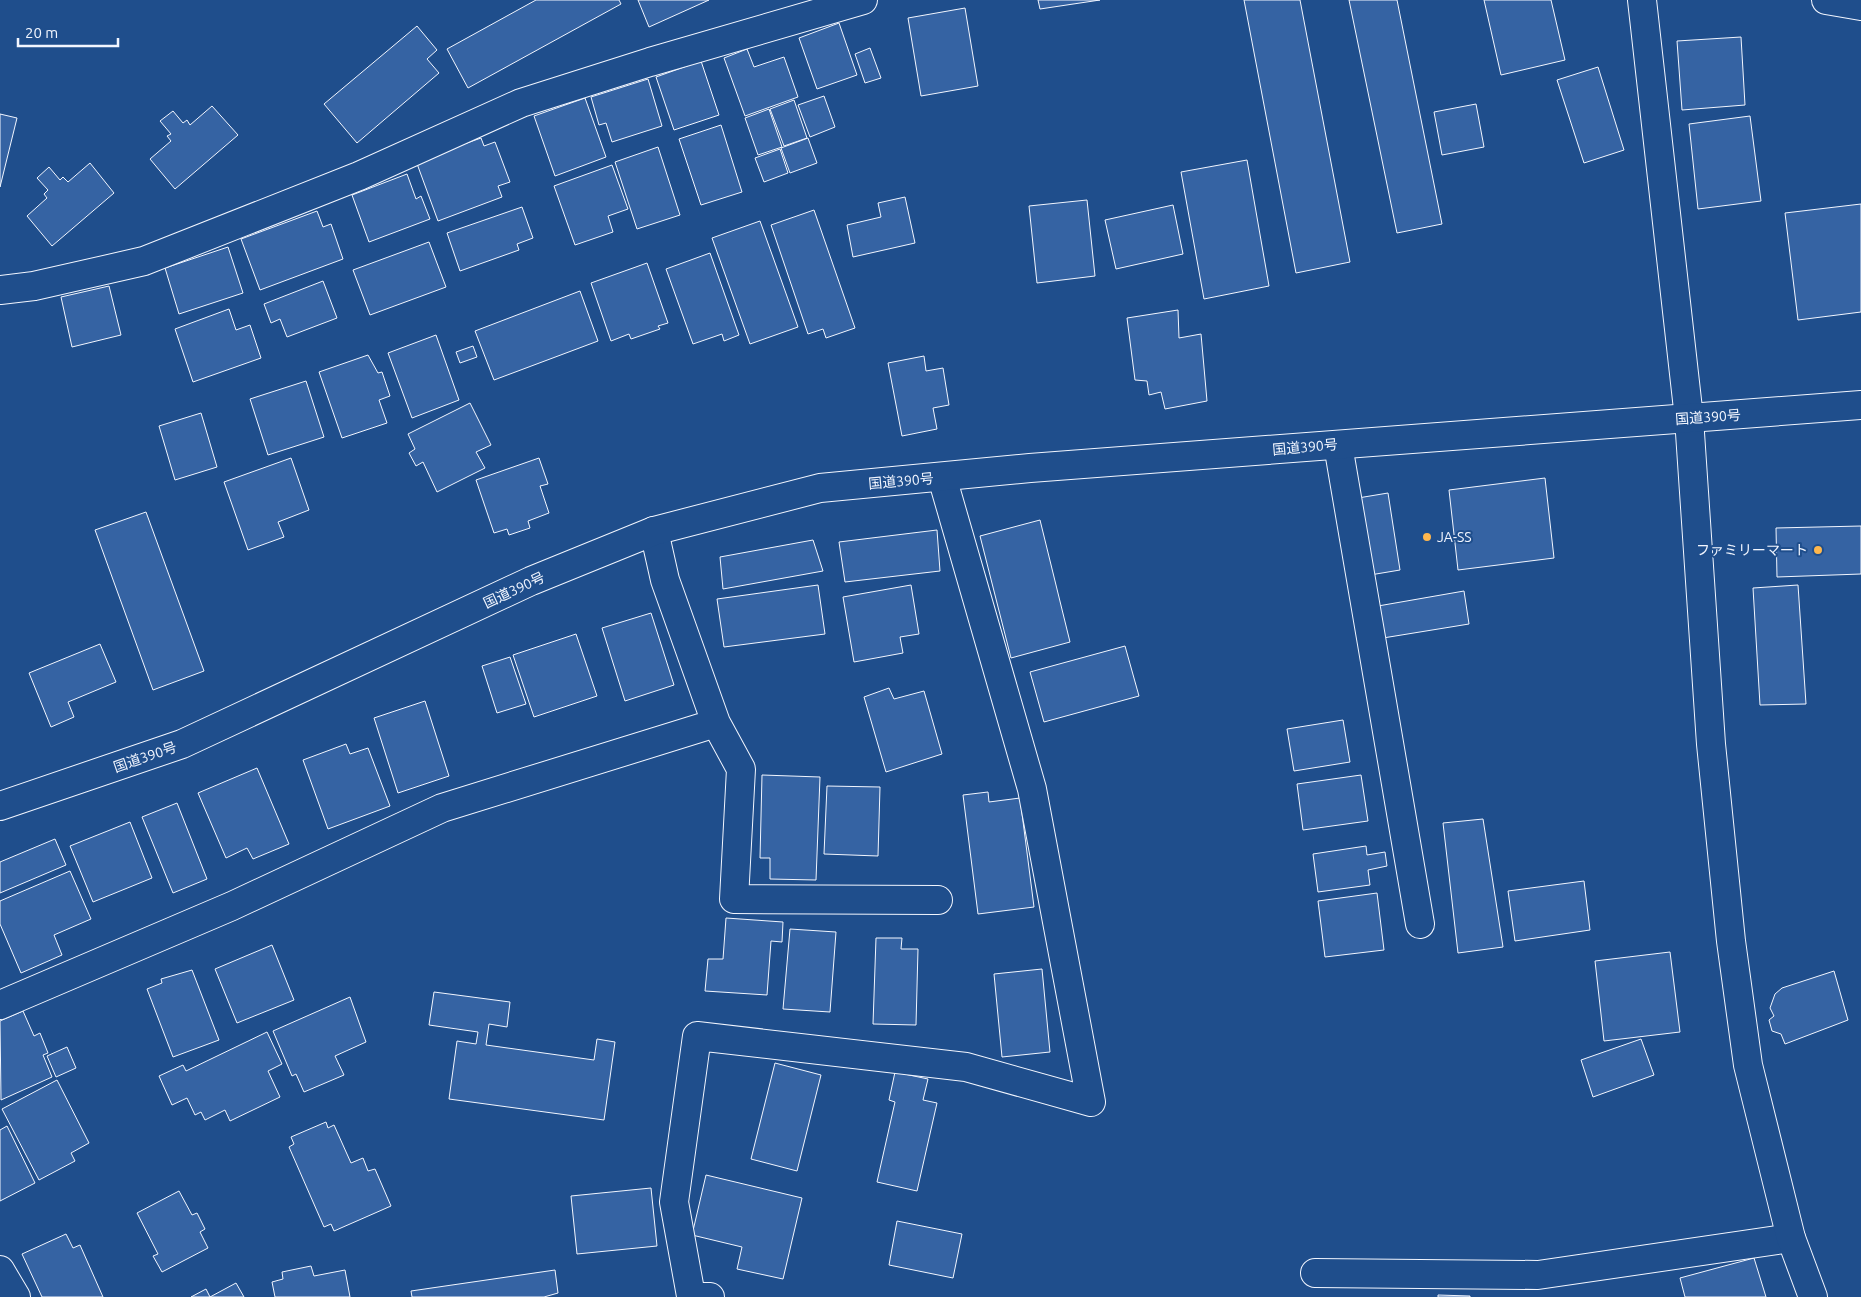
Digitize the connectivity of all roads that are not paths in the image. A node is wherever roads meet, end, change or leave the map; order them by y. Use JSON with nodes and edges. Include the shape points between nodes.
{"nodes":[{"id":1,"x":863,"y":0,"type":"edge"},
{"id":2,"x":1642,"y":0,"type":"edge"},
{"id":3,"x":1826,"y":0,"type":"edge"},
{"id":4,"x":1861,"y":6,"type":"edge"},
{"id":5,"x":0,"y":290,"type":"edge"},
{"id":6,"x":1861,"y":405,"type":"edge"},
{"id":7,"x":1689,"y":418,"type":"junction"},
{"id":8,"x":1338,"y":445,"type":"junction"},
{"id":9,"x":942,"y":477,"type":"junction"},
{"id":10,"x":654,"y":531,"type":"junction"},
{"id":11,"x":716,"y":723,"type":"junction"},
{"id":12,"x":0,"y":806,"type":"edge"},
{"id":13,"x":938,"y":900,"type":"dead end"},
{"id":14,"x":1420,"y":924,"type":"dead end"},
{"id":15,"x":0,"y":1005,"type":"edge"},
{"id":16,"x":1791,"y":1238,"type":"junction"},
{"id":17,"x":0,"y":1270,"type":"edge"},
{"id":18,"x":1315,"y":1273,"type":"dead end"},
{"id":19,"x":16,"y":1297,"type":"edge"},
{"id":20,"x":710,"y":1297,"type":"edge"},
{"id":21,"x":1813,"y":1297,"type":"edge"}],
"edges":[{"from":1,"to":5,"type":"main road","via":[[521,103],[359,176],[144,261],[34,286]]},
{"from":2,"to":7,"type":"main road"},
{"from":3,"to":4,"type":"main road"},
{"from":6,"to":7,"type":"main road","name":"国道390号"},
{"from":7,"to":8,"type":"main road","name":"国道390号"},
{"from":7,"to":16,"type":"main road","via":[[1712,744],[1731,941],[1748,1065]]},
{"from":8,"to":9,"type":"main road","name":"国道390号"},
{"from":8,"to":14,"type":"main road"},
{"from":9,"to":10,"type":"main road","name":"国道390号","via":[[820,488]]},
{"from":9,"to":20,"type":"main road","via":[[1032,790],[1091,1102],[966,1067],[696,1036],[674,1202],[691,1296]]},
{"from":10,"to":11,"type":"main road","via":[[665,580]]},
{"from":10,"to":12,"type":"main road","name":"国道390号","via":[[532,581],[182,744]]},
{"from":11,"to":13,"type":"main road","via":[[741,769],[734,899]]},
{"from":11,"to":15,"type":"main road","via":[[442,808],[232,906]]},
{"from":16,"to":18,"type":"main road","via":[[1538,1275]]},
{"from":16,"to":21,"type":"main road"},
{"from":17,"to":19,"type":"main road"}]}
